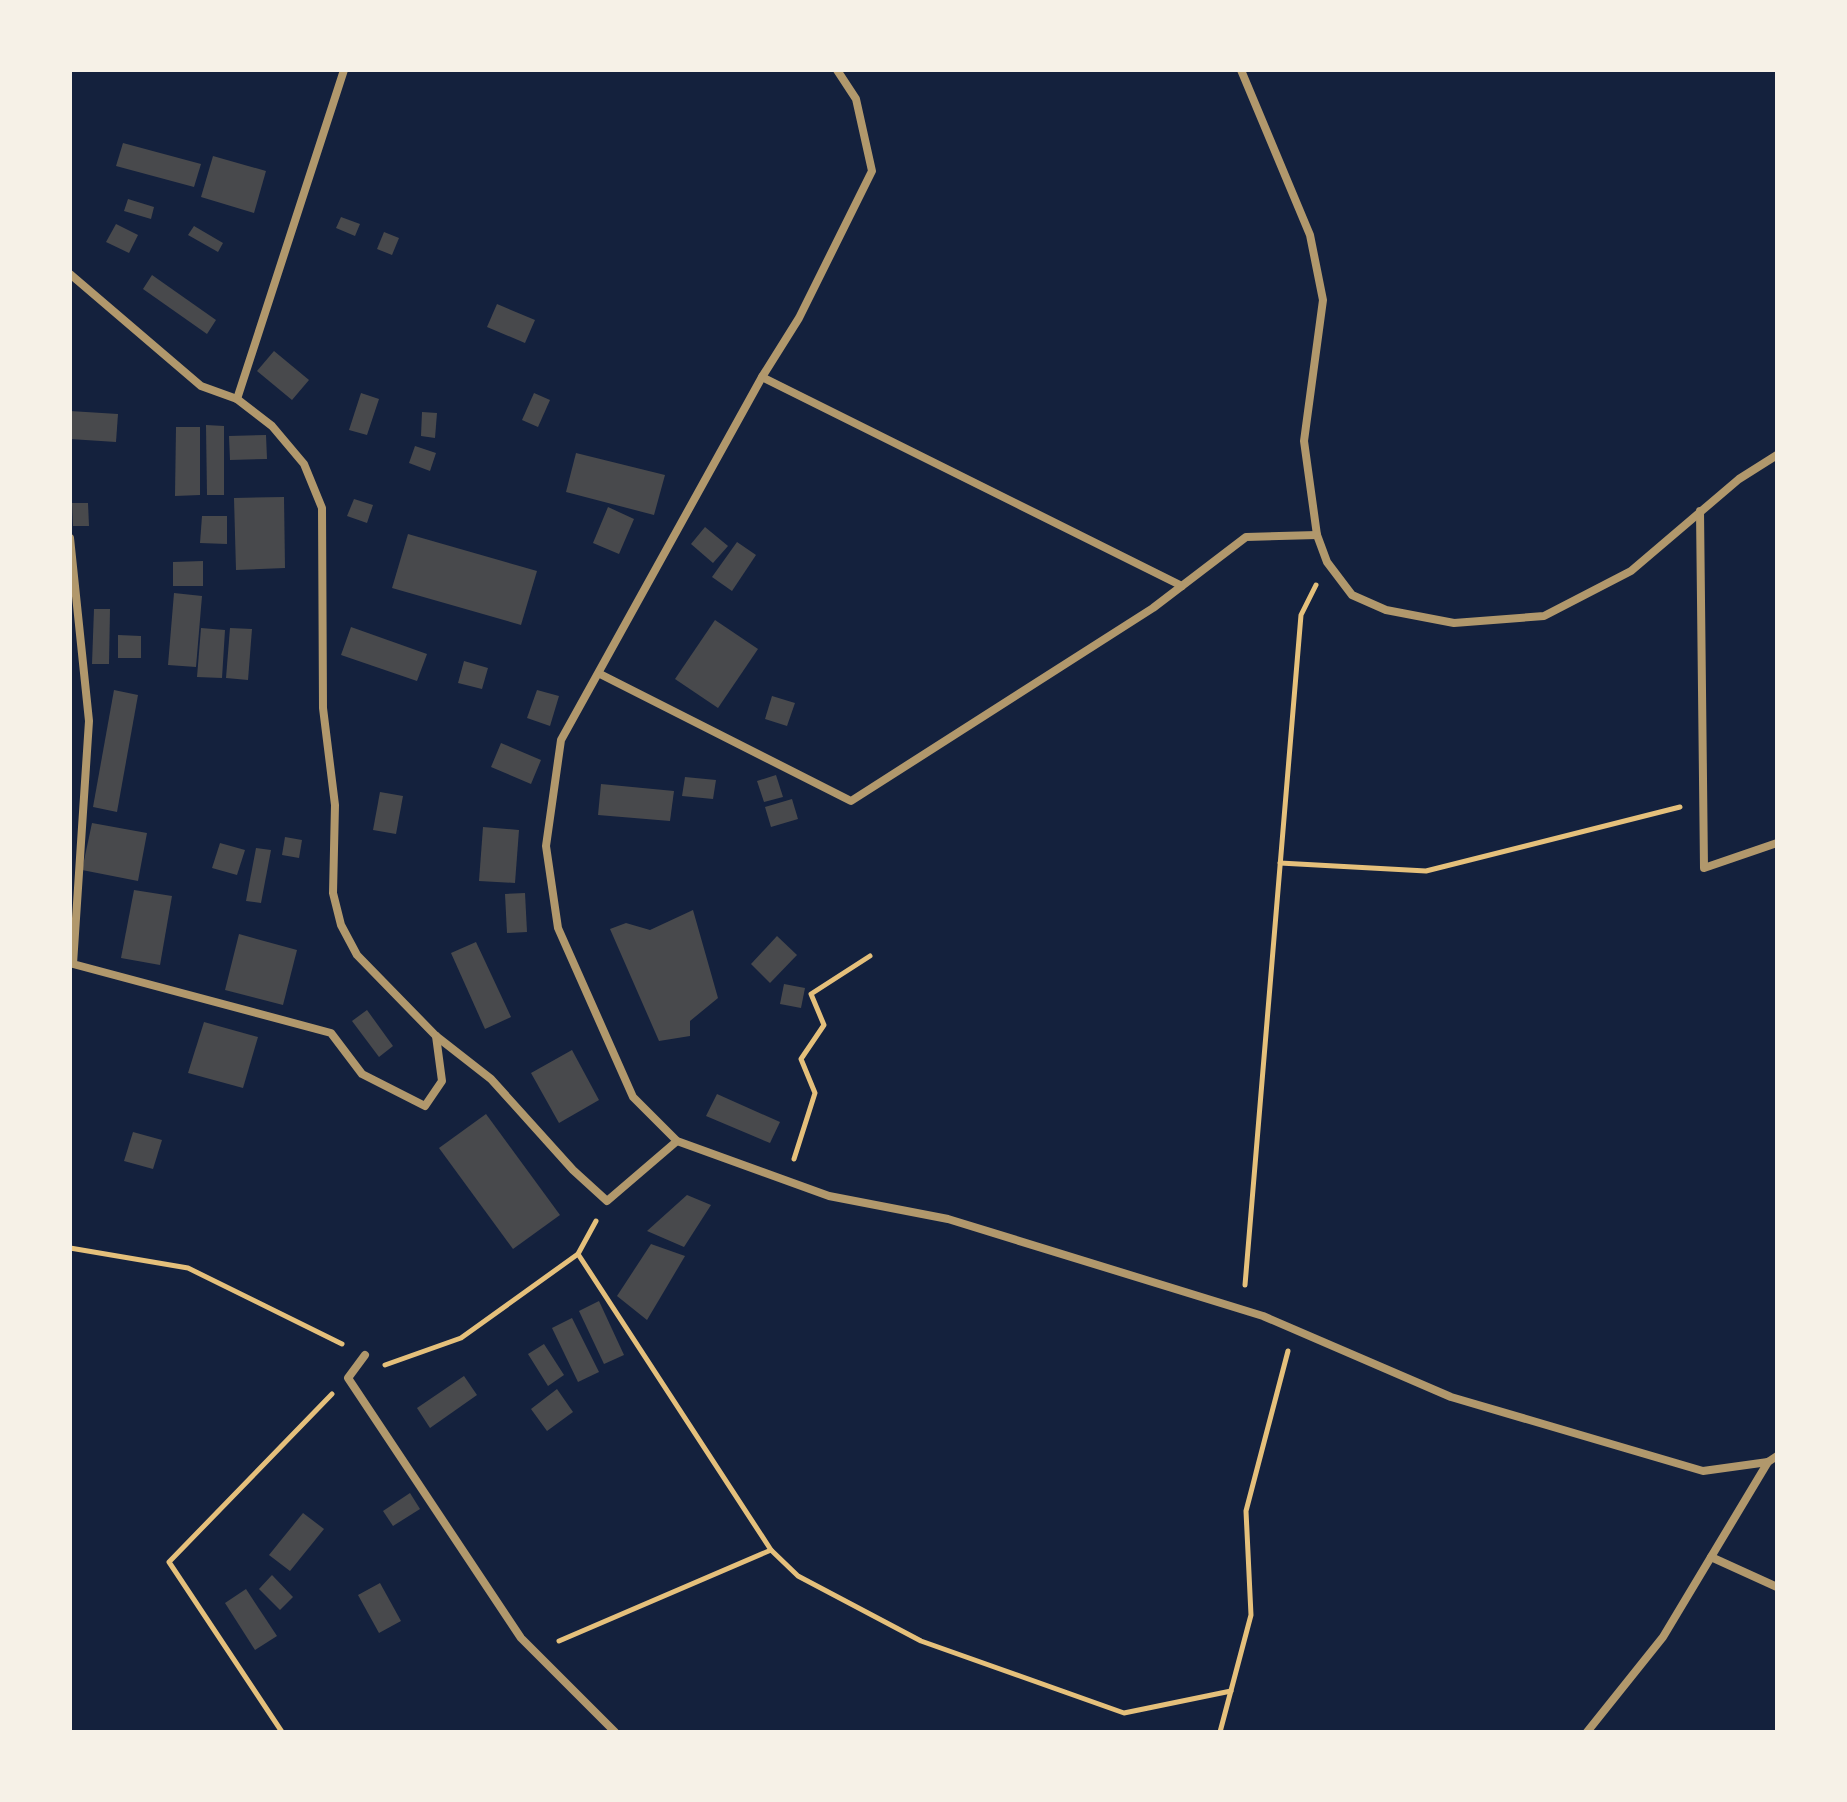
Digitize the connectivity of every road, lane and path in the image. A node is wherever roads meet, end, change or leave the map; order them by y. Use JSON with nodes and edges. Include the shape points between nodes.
{"nodes":[{"id":1,"x":344,"y":70,"type":"edge"},
{"id":2,"x":837,"y":70,"type":"edge"},
{"id":3,"x":1241,"y":70,"type":"edge"},
{"id":4,"x":70,"y":274,"type":"edge"},
{"id":5,"x":762,"y":377,"type":"junction"},
{"id":6,"x":237,"y":399,"type":"junction"},
{"id":7,"x":1777,"y":455,"type":"edge"},
{"id":8,"x":1700,"y":511,"type":"junction"},
{"id":9,"x":1317,"y":535,"type":"junction"},
{"id":10,"x":70,"y":538,"type":"edge"},
{"id":11,"x":1327,"y":562,"type":"junction"},
{"id":12,"x":1182,"y":586,"type":"junction"},
{"id":13,"x":600,"y":674,"type":"junction"},
{"id":14,"x":1705,"y":801,"type":"junction"},
{"id":15,"x":1777,"y":843,"type":"edge"},
{"id":16,"x":1280,"y":863,"type":"junction"},
{"id":17,"x":870,"y":956,"type":"dead end"},
{"id":18,"x":436,"y":1036,"type":"junction"},
{"id":19,"x":677,"y":1141,"type":"junction"},
{"id":20,"x":786,"y":1181,"type":"junction"},
{"id":21,"x":607,"y":1201,"type":"junction"},
{"id":22,"x":70,"y":1248,"type":"edge"},
{"id":23,"x":578,"y":1254,"type":"junction"},
{"id":24,"x":1243,"y":1311,"type":"junction"},
{"id":25,"x":1294,"y":1330,"type":"junction"},
{"id":26,"x":365,"y":1355,"type":"joint"},
{"id":27,"x":348,"y":1378,"type":"junction"},
{"id":28,"x":1773,"y":1459,"type":"edge"},
{"id":29,"x":771,"y":1550,"type":"junction"},
{"id":30,"x":1711,"y":1557,"type":"junction"},
{"id":31,"x":1777,"y":1587,"type":"edge"},
{"id":32,"x":534,"y":1651,"type":"junction"},
{"id":33,"x":1231,"y":1691,"type":"junction"},
{"id":34,"x":282,"y":1732,"type":"edge"},
{"id":35,"x":615,"y":1732,"type":"edge"},
{"id":36,"x":1220,"y":1732,"type":"edge"},
{"id":37,"x":1587,"y":1732,"type":"edge"}],
"edges":[{"from":1,"to":6,"type":"street"},
{"from":2,"to":5,"type":"street","via":[[856,99],[872,171],[799,318]]},
{"from":3,"to":9,"type":"street","via":[[1310,235],[1323,300],[1304,441]]},
{"from":4,"to":6,"type":"street","via":[[201,386]]},
{"from":5,"to":12,"type":"street"},
{"from":5,"to":13,"type":"street"},
{"from":6,"to":18,"type":"street","via":[[272,426],[304,464],[322,508],[323,708],[335,805],[333,893],[341,925],[357,955]]},
{"from":7,"to":8,"type":"street"},
{"from":8,"to":11,"type":"street","via":[[1631,571],[1544,616],[1454,623],[1386,610],[1352,595]]},
{"from":8,"to":14,"type":"street"},
{"from":9,"to":11,"type":"street"},
{"from":9,"to":12,"type":"street","via":[[1246,537]]},
{"from":10,"to":18,"type":"street","via":[[89,721],[73,964],[331,1033],[362,1074],[425,1106],[442,1081]]},
{"from":11,"to":16,"type":"path","via":[[1301,615]]},
{"from":12,"to":13,"type":"street","via":[[851,801]]},
{"from":13,"to":19,"type":"street","via":[[561,740],[546,846],[558,928],[633,1097]]},
{"from":14,"to":15,"type":"street","via":[[1704,868]]},
{"from":14,"to":16,"type":"path","via":[[1426,871]]},
{"from":16,"to":24,"type":"path"},
{"from":17,"to":20,"type":"path","via":[[811,994],[824,1025],[801,1059],[815,1093]]},
{"from":18,"to":21,"type":"street","via":[[491,1079]]},
{"from":19,"to":20,"type":"street"},
{"from":19,"to":21,"type":"street"},
{"from":20,"to":24,"type":"street","via":[[829,1196],[948,1219]]},
{"from":21,"to":23,"type":"path"},
{"from":22,"to":26,"type":"path","via":[[188,1268]]},
{"from":23,"to":27,"type":"path","via":[[461,1338]]},
{"from":23,"to":29,"type":"path"},
{"from":24,"to":25,"type":"street"},
{"from":25,"to":28,"type":"street","via":[[1451,1397],[1703,1471]]},
{"from":25,"to":33,"type":"path","via":[[1246,1511],[1251,1615]]},
{"from":26,"to":27,"type":"street"},
{"from":27,"to":32,"type":"street"},
{"from":27,"to":34,"type":"path","via":[[169,1562]]},
{"from":28,"to":30,"type":"street"},
{"from":29,"to":32,"type":"path"},
{"from":29,"to":33,"type":"path","via":[[798,1576],[921,1641],[1124,1713]]},
{"from":30,"to":31,"type":"street"},
{"from":30,"to":37,"type":"street","via":[[1663,1637]]},
{"from":32,"to":35,"type":"street"},
{"from":33,"to":36,"type":"path"}]}
